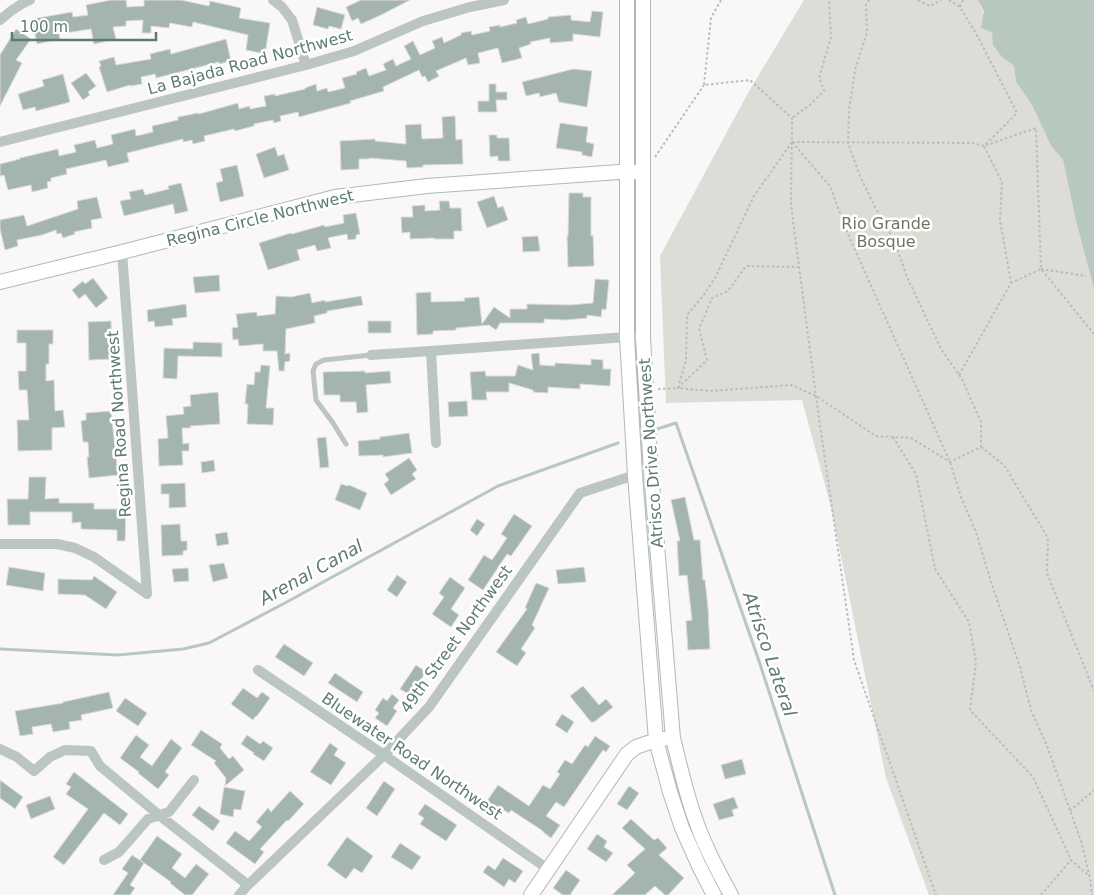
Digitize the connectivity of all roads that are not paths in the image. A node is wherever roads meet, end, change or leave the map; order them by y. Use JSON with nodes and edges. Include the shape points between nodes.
{"nodes":[{"id":1,"x":30,"y":0,"type":"edge"},
{"id":2,"x":272,"y":0,"type":"edge"},
{"id":3,"x":504,"y":0,"type":"edge"},
{"id":4,"x":627,"y":0,"type":"edge"},
{"id":5,"x":643,"y":0,"type":"edge"},
{"id":6,"x":470,"y":4,"type":"edge"},
{"id":7,"x":0,"y":20,"type":"edge"},
{"id":8,"x":306,"y":65,"type":"junction"},
{"id":9,"x":0,"y":142,"type":"edge"},
{"id":10,"x":627,"y":172,"type":"junction"},
{"id":11,"x":644,"y":173,"type":"junction"},
{"id":12,"x":122,"y":252,"type":"junction"},
{"id":13,"x":0,"y":282,"type":"edge"},
{"id":14,"x":627,"y":337,"type":"junction"},
{"id":15,"x":643,"y":338,"type":"junction"},
{"id":16,"x":431,"y":351,"type":"junction"},
{"id":17,"x":371,"y":354,"type":"joint"},
{"id":18,"x":436,"y":443,"type":"dead end"},
{"id":19,"x":346,"y":444,"type":"dead end"},
{"id":20,"x":651,"y":472,"type":"junction"},
{"id":21,"x":635,"y":475,"type":"junction"},
{"id":22,"x":0,"y":544,"type":"edge"},
{"id":23,"x":258,"y":670,"type":"dead end"},
{"id":24,"x":673,"y":738,"type":"junction"},
{"id":25,"x":656,"y":740,"type":"junction"},
{"id":26,"x":0,"y":749,"type":"edge"},
{"id":27,"x":384,"y":755,"type":"junction"},
{"id":28,"x":194,"y":780,"type":"dead end"},
{"id":29,"x":159,"y":815,"type":"junction"},
{"id":30,"x":104,"y":860,"type":"dead end"},
{"id":31,"x":548,"y":868,"type":"junction"},
{"id":32,"x":248,"y":885,"type":"junction"},
{"id":33,"x":239,"y":895,"type":"edge"},
{"id":34,"x":530,"y":895,"type":"edge"},
{"id":35,"x":714,"y":895,"type":"edge"},
{"id":36,"x":731,"y":895,"type":"edge"}],
"edges":[{"from":1,"to":7,"type":"street"},
{"from":2,"to":8,"type":"street","via":[[292,20]]},
{"from":3,"to":6,"type":"street","name":"La Bajada Road Northwest"},
{"from":4,"to":10,"type":"main road","name":"Atrisco Drive Northwest"},
{"from":5,"to":11,"type":"main road","name":"Atrisco Drive Northwest"},
{"from":6,"to":8,"type":"street","name":"La Bajada Road Northwest","via":[[354,51]]},
{"from":8,"to":9,"type":"street","name":"La Bajada Road Northwest"},
{"from":10,"to":11,"type":"main road","name":"Regina Circle Northwest"},
{"from":10,"to":12,"type":"main road","name":"Regina Circle Northwest","via":[[427,186],[335,197]]},
{"from":10,"to":14,"type":"main road","name":"Atrisco Drive Northwest"},
{"from":11,"to":15,"type":"main road","name":"Atrisco Drive Northwest"},
{"from":12,"to":13,"type":"main road","name":"Regina Circle Northwest"},
{"from":12,"to":22,"type":"street","name":"Regina Road Northwest","via":[[147,594],[94,557],[75,548],[57,544]]},
{"from":14,"to":15,"type":"street"},
{"from":14,"to":16,"type":"street"},
{"from":14,"to":21,"type":"main road","name":"Atrisco Drive Northwest"},
{"from":15,"to":20,"type":"main road","name":"Atrisco Drive Northwest"},
{"from":16,"to":17,"type":"street"},
{"from":16,"to":18,"type":"street"},
{"from":17,"to":19,"type":"lane","via":[[324,360],[316,364],[313,371],[316,400]]},
{"from":20,"to":21,"type":"street","name":"49th Street Northwest"},
{"from":20,"to":24,"type":"main road","name":"Atrisco Drive Northwest"},
{"from":21,"to":25,"type":"main road","name":"Atrisco Drive Northwest"},
{"from":21,"to":27,"type":"street","name":"49th Street Northwest","via":[[580,494],[429,707]]},
{"from":23,"to":27,"type":"street","name":"Bluewater Road Northwest"},
{"from":24,"to":25,"type":"main road"},
{"from":24,"to":36,"type":"main road","name":"Atrisco Drive Northwest","via":[[696,822]]},
{"from":25,"to":31,"type":"main road","via":[[636,746],[627,754]]},
{"from":25,"to":35,"type":"main road","name":"Atrisco Drive Northwest","via":[[682,828]]},
{"from":26,"to":29,"type":"street","via":[[17,757],[34,771],[50,757],[65,750],[91,751],[100,766]]},
{"from":27,"to":31,"type":"street","name":"Bluewater Road Northwest"},
{"from":27,"to":32,"type":"street","name":"49th Street Northwest"},
{"from":28,"to":29,"type":"street","via":[[169,812]]},
{"from":29,"to":30,"type":"street","via":[[148,818],[119,852]]},
{"from":29,"to":32,"type":"street"},
{"from":31,"to":34,"type":"main road"},
{"from":32,"to":33,"type":"street","name":"49th Street Northwest"}]}
